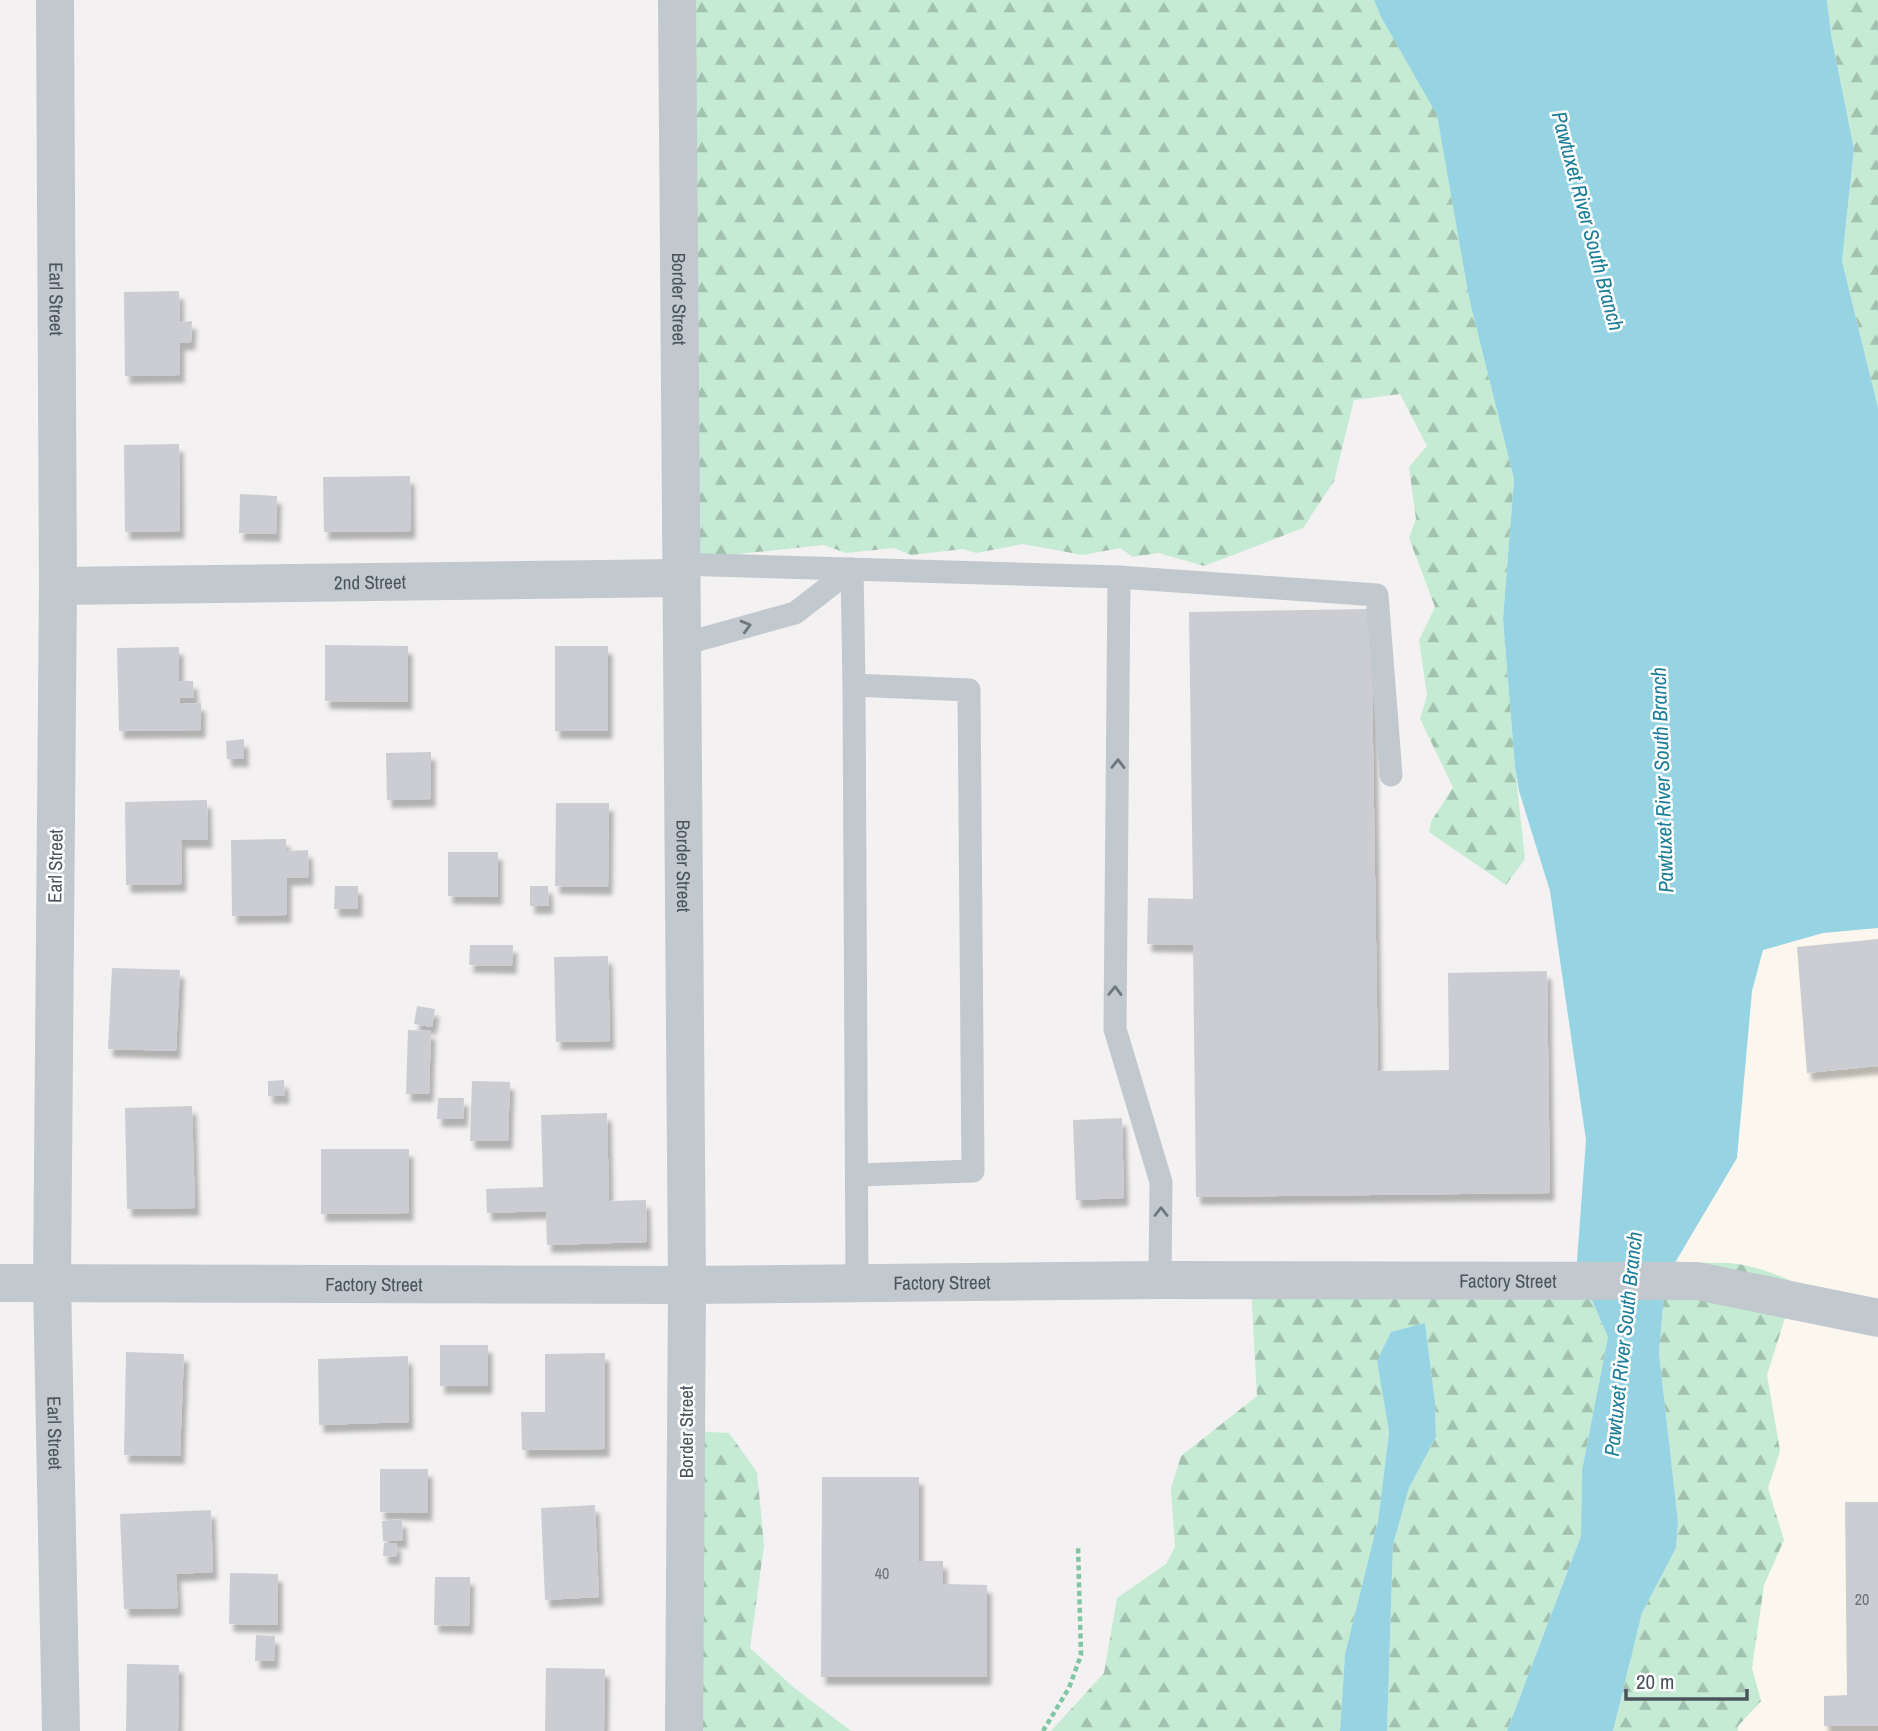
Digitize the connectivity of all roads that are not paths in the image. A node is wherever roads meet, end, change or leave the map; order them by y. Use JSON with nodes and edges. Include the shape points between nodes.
{"nodes":[{"id":1,"x":55,"y":0,"type":"edge"},
{"id":2,"x":677,"y":0,"type":"edge"},
{"id":3,"x":852,"y":569,"type":"junction"},
{"id":4,"x":679,"y":571,"type":"junction"},
{"id":5,"x":1119,"y":577,"type":"junction"},
{"id":6,"x":58,"y":586,"type":"junction"},
{"id":7,"x":680,"y":645,"type":"junction"},
{"id":8,"x":854,"y":685,"type":"junction"},
{"id":9,"x":1391,"y":775,"type":"dead end"},
{"id":10,"x":857,"y":1175,"type":"junction"},
{"id":11,"x":1160,"y":1280,"type":"junction"},
{"id":12,"x":0,"y":1283,"type":"edge"},
{"id":13,"x":51,"y":1283,"type":"junction"},
{"id":14,"x":857,"y":1283,"type":"junction"},
{"id":15,"x":687,"y":1284,"type":"junction"},
{"id":16,"x":1878,"y":1318,"type":"edge"},
{"id":17,"x":61,"y":1731,"type":"edge"},
{"id":18,"x":684,"y":1731,"type":"edge"}],
"edges":[{"from":1,"to":6,"type":"street","name":"Earl Street"},
{"from":2,"to":4,"type":"street","name":"Border Street"},
{"from":3,"to":4,"type":"lane"},
{"from":3,"to":5,"type":"lane"},
{"from":7,"to":3,"type":"lane","one_way":true,"via":[[795,612]]},
{"from":3,"to":8,"type":"lane"},
{"from":4,"to":6,"type":"street","name":"2nd Street"},
{"from":4,"to":7,"type":"street","name":"Border Street"},
{"from":5,"to":9,"type":"lane","via":[[1377,595]]},
{"from":11,"to":5,"type":"lane","one_way":true,"via":[[1161,1182],[1115,1029]]},
{"from":6,"to":13,"type":"street","name":"Earl Street"},
{"from":7,"to":15,"type":"street","name":"Border Street"},
{"from":8,"to":10,"type":"lane"},
{"from":8,"to":10,"type":"lane","via":[[969,690],[973,1171]]},
{"from":10,"to":14,"type":"lane"},
{"from":11,"to":14,"type":"street","name":"Factory Street"},
{"from":11,"to":16,"type":"street","name":"Factory Street","via":[[1697,1280]]},
{"from":12,"to":13,"type":"street","name":"Factory Street"},
{"from":13,"to":15,"type":"street","name":"Factory Street"},
{"from":13,"to":17,"type":"street","name":"Earl Street"},
{"from":14,"to":15,"type":"street","name":"Factory Street"},
{"from":15,"to":18,"type":"street","name":"Border Street"}]}
